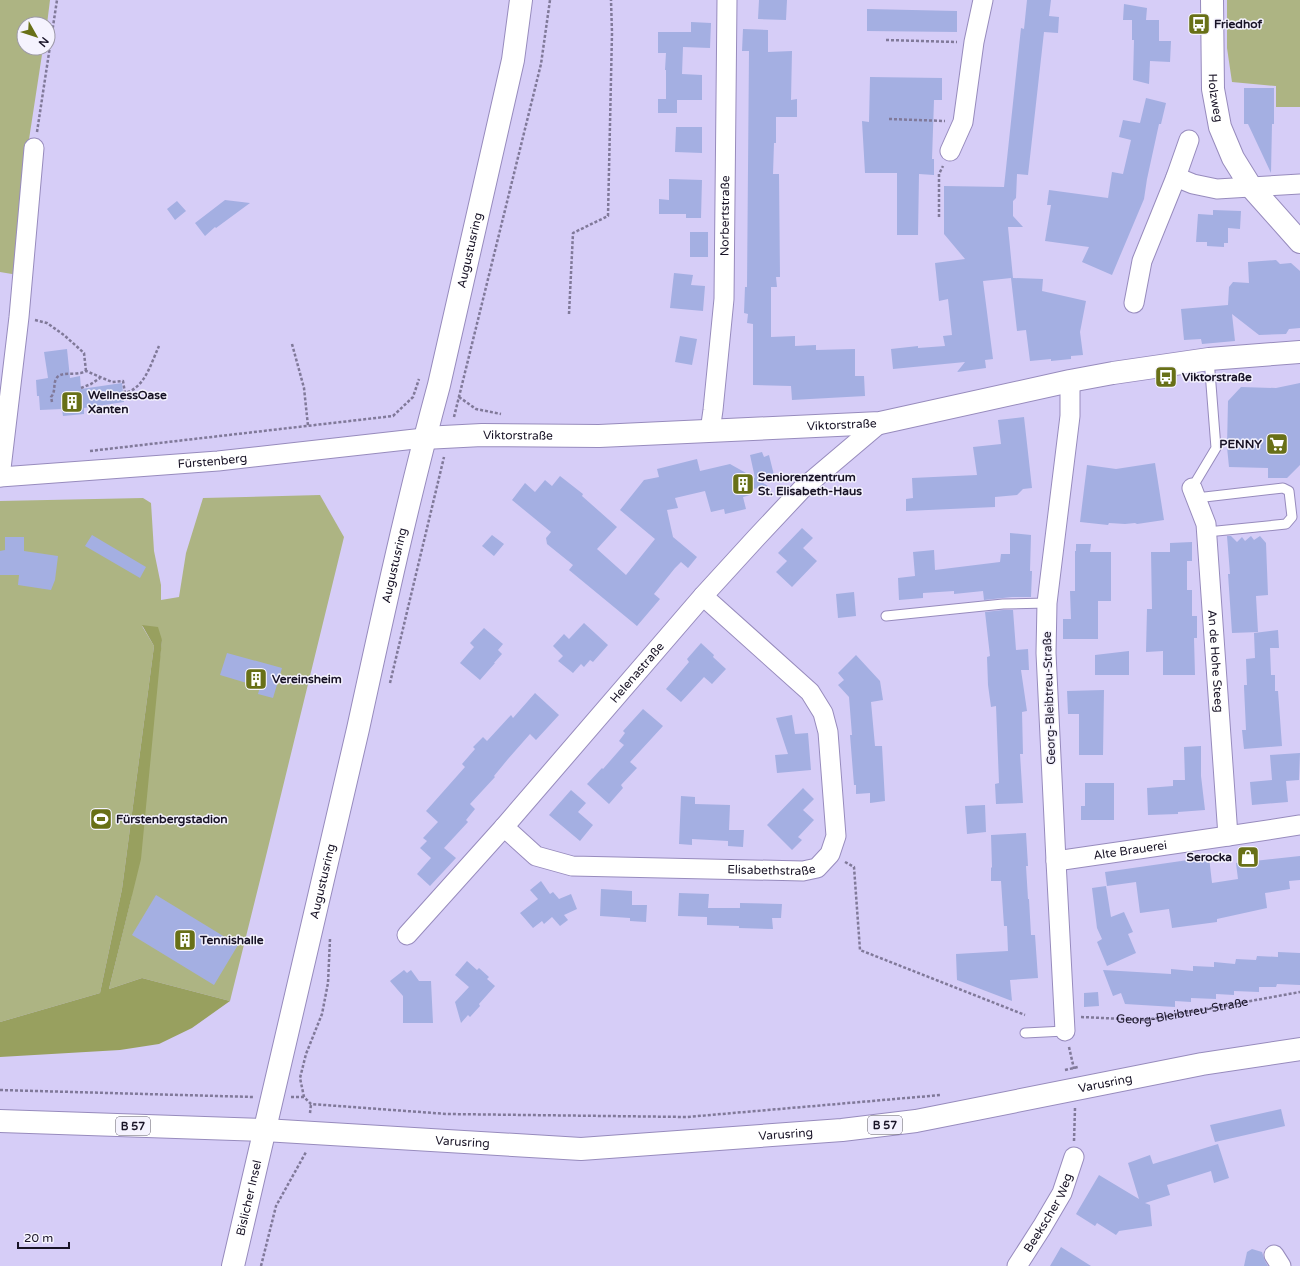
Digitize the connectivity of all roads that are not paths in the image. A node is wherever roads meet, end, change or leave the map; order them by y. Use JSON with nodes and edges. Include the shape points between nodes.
{"nodes":[{"id":1,"x":522,"y":0,"type":"edge"},
{"id":2,"x":727,"y":0,"type":"edge"},
{"id":3,"x":983,"y":0,"type":"edge"},
{"id":4,"x":1212,"y":0,"type":"edge"},
{"id":5,"x":1188,"y":140,"type":"dead end"},
{"id":6,"x":34,"y":148,"type":"road end"},
{"id":7,"x":950,"y":151,"type":"road end"},
{"id":8,"x":1176,"y":177,"type":"junction"},
{"id":9,"x":1300,"y":184,"type":"edge"},
{"id":10,"x":1251,"y":187,"type":"junction"},
{"id":11,"x":1300,"y":242,"type":"edge"},
{"id":12,"x":1134,"y":303,"type":"dead end"},
{"id":13,"x":1300,"y":352,"type":"edge"},
{"id":14,"x":1209,"y":359,"type":"junction"},
{"id":15,"x":1070,"y":381,"type":"junction"},
{"id":16,"x":880,"y":424,"type":"junction"},
{"id":17,"x":710,"y":431,"type":"junction"},
{"id":18,"x":424,"y":438,"type":"junction"},
{"id":19,"x":0,"y":477,"type":"edge"},
{"id":20,"x":1194,"y":493,"type":"junction"},
{"id":21,"x":1207,"y":532,"type":"junction"},
{"id":22,"x":703,"y":596,"type":"junction"},
{"id":23,"x":1047,"y":603,"type":"junction"},
{"id":24,"x":886,"y":616,"type":"dead end"},
{"id":25,"x":1300,"y":825,"type":"edge"},
{"id":26,"x":504,"y":827,"type":"junction"},
{"id":27,"x":1228,"y":836,"type":"junction"},
{"id":28,"x":1056,"y":861,"type":"junction"},
{"id":29,"x":407,"y":936,"type":"dead end"},
{"id":30,"x":1066,"y":1030,"type":"joint"},
{"id":31,"x":1025,"y":1033,"type":"dead end"},
{"id":32,"x":1300,"y":1049,"type":"edge"},
{"id":33,"x":0,"y":1121,"type":"edge"},
{"id":34,"x":264,"y":1130,"type":"junction"},
{"id":35,"x":1074,"y":1157,"type":"road end"},
{"id":36,"x":233,"y":1266,"type":"edge"},
{"id":37,"x":1017,"y":1266,"type":"edge"}],
"edges":[{"from":1,"to":18,"type":"main road","name":"Augustusring","via":[[513,60]]},
{"from":2,"to":17,"type":"street","name":"Norbertstraße","via":[[724,299]]},
{"from":3,"to":7,"type":"street","via":[[974,42],[963,122]]},
{"from":4,"to":10,"type":"main road","name":"Holzweg","via":[[1213,89],[1220,127],[1233,158]]},
{"from":5,"to":8,"type":"street"},
{"from":6,"to":19,"type":"street","via":[[19,317]]},
{"from":8,"to":10,"type":"street","via":[[1217,189]]},
{"from":8,"to":12,"type":"street","via":[[1142,261]]},
{"from":9,"to":10,"type":"street"},
{"from":10,"to":11,"type":"main road","name":"Holzweg"},
{"from":13,"to":14,"type":"main road","name":"Viktorstraße"},
{"from":14,"to":15,"type":"main road","name":"Viktorstraße"},
{"from":14,"to":20,"type":"lane","via":[[1216,448]]},
{"from":15,"to":16,"type":"main road","name":"Viktorstraße"},
{"from":15,"to":23,"type":"street","name":"Georg-Bleibtreu-Straße","via":[[1070,416]]},
{"from":16,"to":17,"type":"main road","name":"Viktorstraße"},
{"from":16,"to":22,"type":"street","name":"Helenastraße","via":[[802,489]]},
{"from":17,"to":18,"type":"main road","name":"Viktorstraße","via":[[599,436],[482,435]]},
{"from":18,"to":19,"type":"street","name":"Fürstenberg","via":[[218,460]]},
{"from":18,"to":34,"type":"main road","name":"Augustusring"},
{"from":20,"to":21,"type":"street","name":"An de Hohe Steeg"},
{"from":20,"to":21,"type":"lane","via":[[1283,488],[1289,491],[1292,517],[1286,524]]},
{"from":21,"to":27,"type":"street","name":"An de Hohe Steeg"},
{"from":22,"to":26,"type":"street","name":"Helenastraße"},
{"from":22,"to":26,"type":"street","name":"Elisabethstraße","via":[[810,692],[823,713],[828,732],[836,836],[830,854],[817,868],[803,871],[572,866],[536,856]]},
{"from":23,"to":24,"type":"lane","via":[[1003,604]]},
{"from":23,"to":28,"type":"street","name":"Georg-Bleibtreu-Straße","via":[[1046,653]]},
{"from":25,"to":27,"type":"street","name":"Alte Brauerei"},
{"from":26,"to":29,"type":"street","name":"Helenastraße"},
{"from":27,"to":28,"type":"street","name":"Alte Brauerei"},
{"from":28,"to":30,"type":"street","name":"Georg-Bleibtreu-Straße"},
{"from":30,"to":31,"type":"lane"},
{"from":32,"to":34,"type":"main road","name":"Varusring","number":"B 57","via":[[1202,1064],[916,1121],[842,1130],[581,1149]]},
{"from":33,"to":34,"type":"main road","number":"B 57"},
{"from":34,"to":36,"type":"main road","name":"Bislicher Insel"},
{"from":35,"to":37,"type":"street","name":"Beekscher Weg","via":[[1062,1193]]}]}
